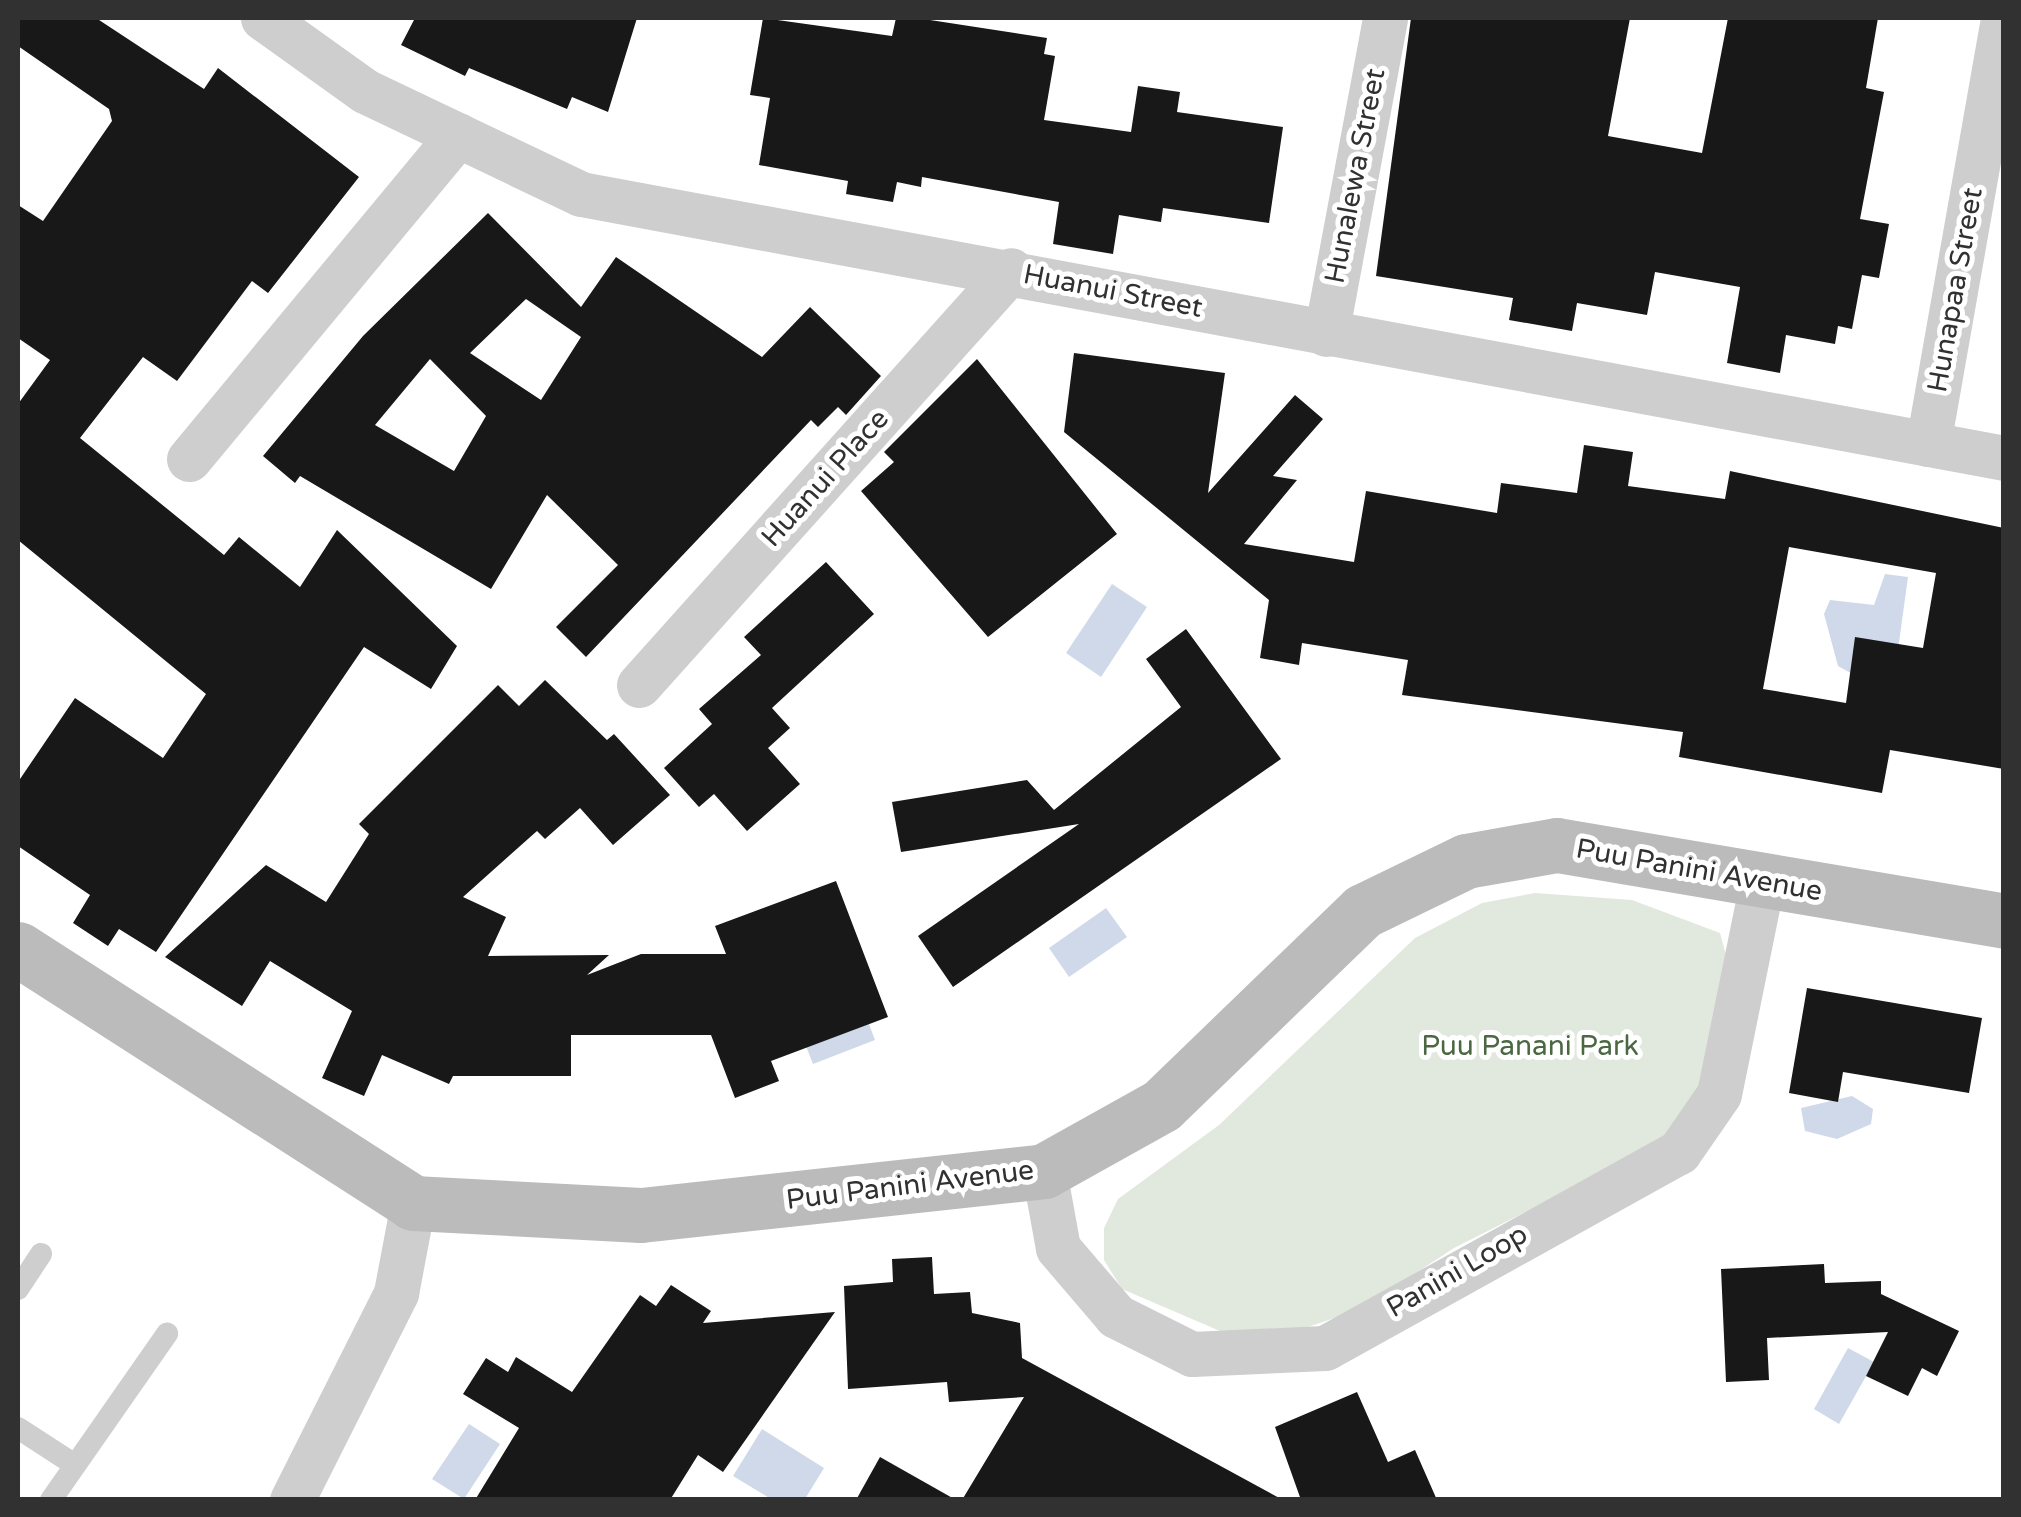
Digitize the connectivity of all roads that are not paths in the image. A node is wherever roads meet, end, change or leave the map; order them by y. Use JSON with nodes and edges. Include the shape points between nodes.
{"nodes":[{"id":1,"x":263,"y":18,"type":"edge"},
{"id":2,"x":1385,"y":18,"type":"edge"},
{"id":3,"x":2003,"y":18,"type":"edge"},
{"id":4,"x":458,"y":135,"type":"junction"},
{"id":5,"x":1012,"y":270,"type":"junction"},
{"id":6,"x":1326,"y":334,"type":"junction"},
{"id":7,"x":1928,"y":444,"type":"junction"},
{"id":8,"x":2004,"y":458,"type":"edge"},
{"id":9,"x":188,"y":459,"type":"dead end"},
{"id":10,"x":639,"y":685,"type":"dead end"},
{"id":11,"x":1762,"y":882,"type":"junction"},
{"id":12,"x":2004,"y":921,"type":"edge"},
{"id":13,"x":18,"y":949,"type":"edge"},
{"id":14,"x":1044,"y":1171,"type":"junction"},
{"id":15,"x":413,"y":1203,"type":"junction"},
{"id":16,"x":41,"y":1254,"type":"dead end"},
{"id":17,"x":18,"y":1289,"type":"edge"},
{"id":18,"x":167,"y":1334,"type":"dead end"},
{"id":19,"x":18,"y":1428,"type":"edge"},
{"id":20,"x":75,"y":1465,"type":"junction"},
{"id":21,"x":50,"y":1500,"type":"edge"},
{"id":22,"x":292,"y":1500,"type":"edge"}],
"edges":[{"from":1,"to":4,"type":"street","name":"Huanui Street","via":[[365,91]]},
{"from":2,"to":6,"type":"street","name":"Hunalewa Street"},
{"from":3,"to":7,"type":"street","name":"Hunapaa Street"},
{"from":4,"to":5,"type":"street","name":"Huanui Street","via":[[581,194]]},
{"from":4,"to":9,"type":"street"},
{"from":5,"to":6,"type":"street","name":"Huanui Street"},
{"from":5,"to":10,"type":"street","name":"Huanui Place"},
{"from":6,"to":7,"type":"street","name":"Huanui Street"},
{"from":7,"to":8,"type":"street","name":"Huanui Street"},
{"from":11,"to":12,"type":"street","name":"Puu Panini Avenue"},
{"from":11,"to":14,"type":"street","name":"Puu Panini Avenue","via":[[1558,845],[1466,861],[1363,911],[1162,1105]]},
{"from":11,"to":14,"type":"street","name":"Panini Loop","via":[[1719,1094],[1679,1152],[1325,1348],[1235,1359],[1192,1354],[1116,1316],[1058,1248]]},
{"from":13,"to":15,"type":"street","name":"Puu Panini Avenue"},
{"from":14,"to":15,"type":"street","name":"Puu Panini Avenue","via":[[641,1215]]},
{"from":15,"to":22,"type":"street","via":[[396,1293]]},
{"from":16,"to":17,"type":"lane"},
{"from":18,"to":20,"type":"lane"},
{"from":19,"to":20,"type":"lane"},
{"from":20,"to":21,"type":"lane"}]}
